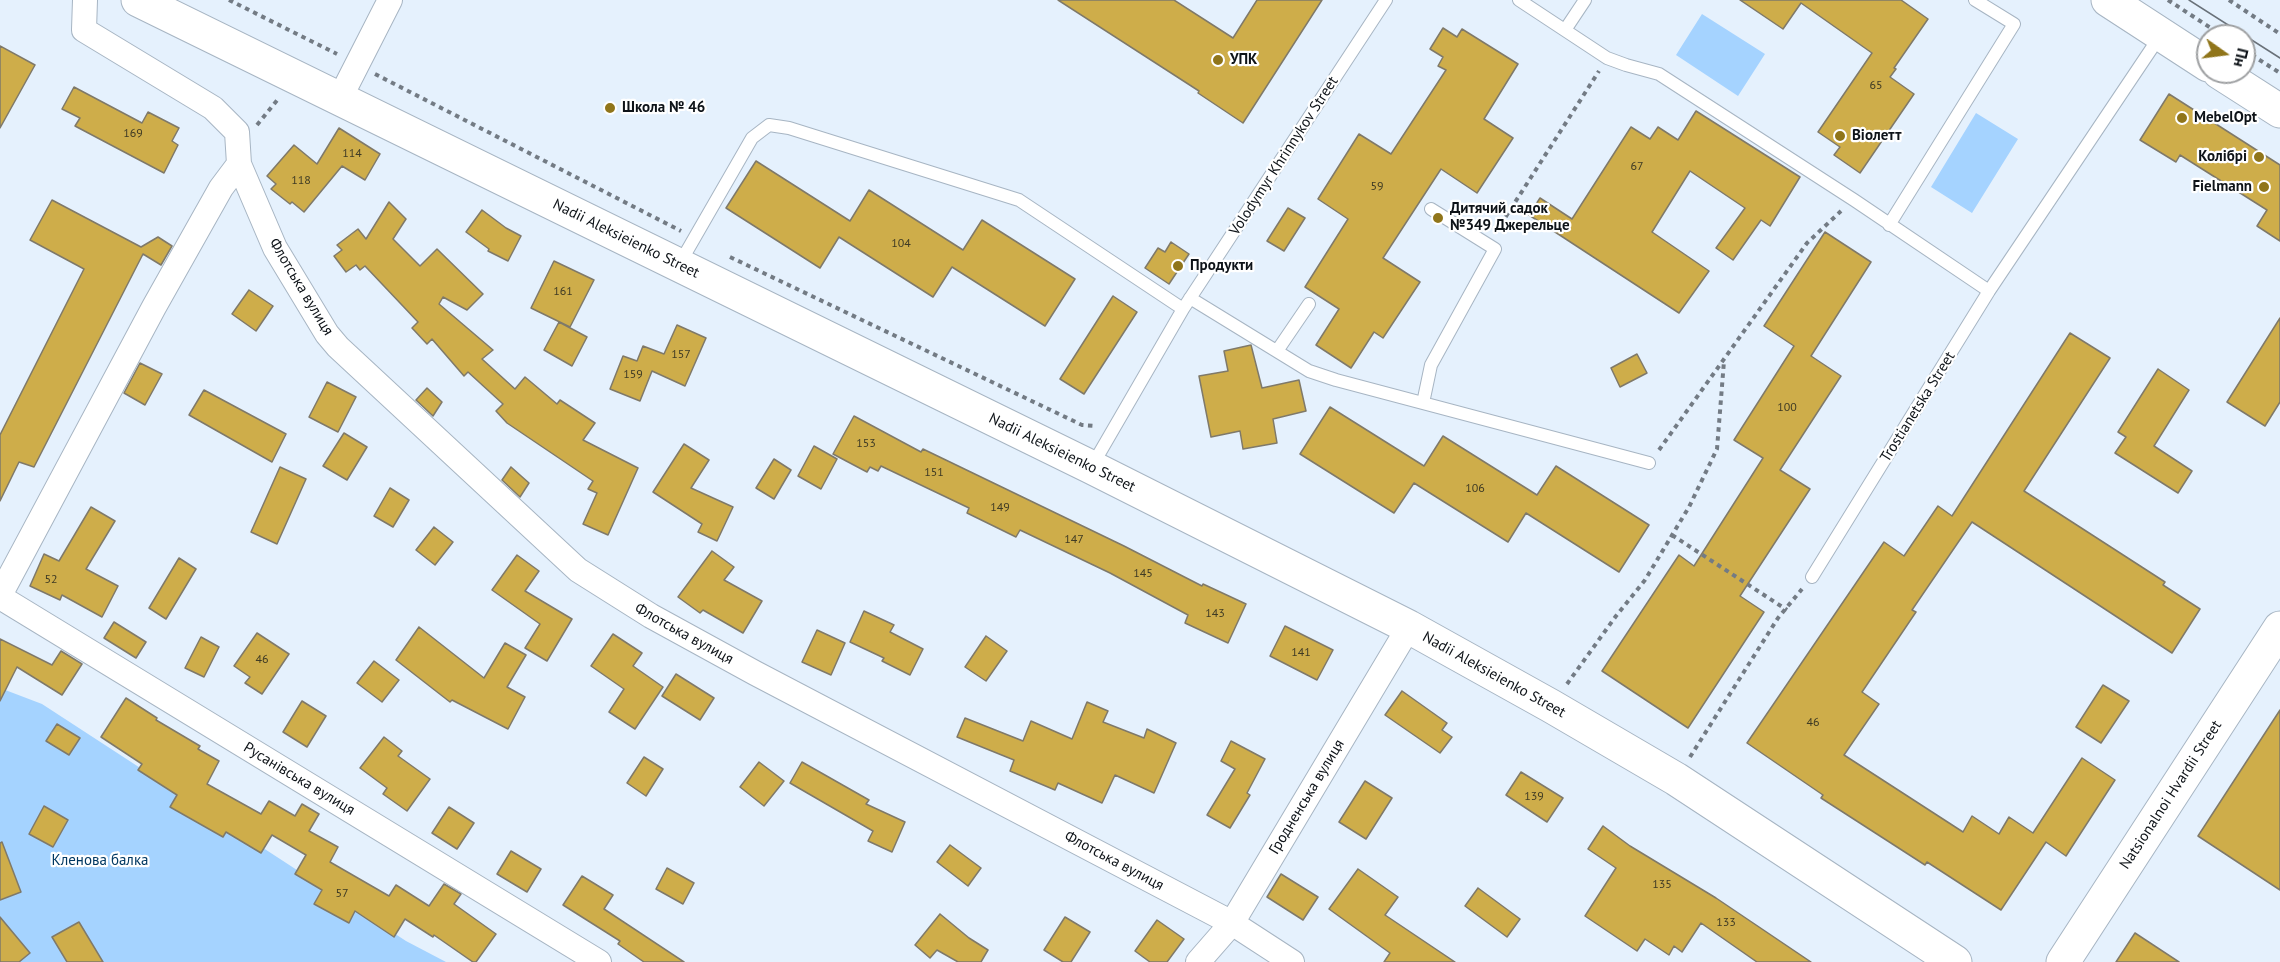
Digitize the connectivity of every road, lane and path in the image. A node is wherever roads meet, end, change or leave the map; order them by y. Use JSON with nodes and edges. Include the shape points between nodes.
{"nodes":[{"id":1,"x":85,"y":0,"type":"edge"},
{"id":2,"x":138,"y":0,"type":"edge"},
{"id":3,"x":230,"y":0,"type":"edge"},
{"id":4,"x":390,"y":0,"type":"edge"},
{"id":5,"x":1386,"y":0,"type":"edge"},
{"id":6,"x":1519,"y":0,"type":"edge"},
{"id":7,"x":1585,"y":0,"type":"edge"},
{"id":8,"x":1975,"y":0,"type":"edge"},
{"id":9,"x":2108,"y":0,"type":"edge"},
{"id":10,"x":2168,"y":0,"type":"edge"},
{"id":11,"x":2229,"y":0,"type":"edge"},
{"id":12,"x":2205,"y":24,"type":"edge"},
{"id":13,"x":1565,"y":30,"type":"junction"},
{"id":14,"x":2280,"y":34,"type":"edge"},
{"id":15,"x":2161,"y":35,"type":"junction"},
{"id":16,"x":2196,"y":57,"type":"edge"},
{"id":17,"x":1607,"y":58,"type":"junction"},
{"id":18,"x":2256,"y":58,"type":"edge"},
{"id":19,"x":356,"y":64,"type":"junction"},
{"id":20,"x":2280,"y":73,"type":"edge"},
{"id":21,"x":2238,"y":84,"type":"edge"},
{"id":22,"x":339,"y":100,"type":"junction"},
{"id":23,"x":276,"y":102,"type":"dead end"},
{"id":24,"x":2280,"y":111,"type":"edge"},
{"id":25,"x":253,"y":130,"type":"dead end"},
{"id":26,"x":239,"y":164,"type":"junction"},
{"id":27,"x":1854,"y":200,"type":"junction"},
{"id":28,"x":1431,"y":209,"type":"dead end"},
{"id":29,"x":1889,"y":225,"type":"junction"},
{"id":30,"x":1488,"y":244,"type":"junction"},
{"id":31,"x":687,"y":252,"type":"junction"},
{"id":32,"x":1989,"y":291,"type":"junction"},
{"id":33,"x":1186,"y":304,"type":"junction"},
{"id":34,"x":1309,"y":304,"type":"dead end"},
{"id":35,"x":1277,"y":351,"type":"junction"},
{"id":36,"x":1724,"y":361,"type":"junction"},
{"id":37,"x":1423,"y":403,"type":"junction"},
{"id":38,"x":1114,"y":427,"type":"junction"},
{"id":39,"x":1649,"y":463,"type":"joint"},
{"id":40,"x":1091,"y":467,"type":"junction"},
{"id":41,"x":1672,"y":535,"type":"junction"},
{"id":42,"x":1812,"y":577,"type":"joint"},
{"id":43,"x":0,"y":596,"type":"edge"},
{"id":44,"x":1787,"y":610,"type":"junction"},
{"id":45,"x":1409,"y":627,"type":"junction"},
{"id":46,"x":2280,"y":628,"type":"edge"},
{"id":47,"x":1551,"y":706,"type":"junction"},
{"id":48,"x":1676,"y":779,"type":"junction"},
{"id":49,"x":1232,"y":923,"type":"junction"},
{"id":50,"x":599,"y":962,"type":"edge"},
{"id":51,"x":1198,"y":962,"type":"edge"},
{"id":52,"x":1292,"y":962,"type":"edge"},
{"id":53,"x":1955,"y":962,"type":"edge"},
{"id":54,"x":2063,"y":962,"type":"edge"}],
"edges":[{"from":1,"to":26,"type":"street","name":"Флотська вулиця","via":[[84,30],[213,108],[237,132]]},
{"from":2,"to":22,"type":"street","name":"Nadii Aleksieienko Street"},
{"from":3,"to":19,"type":"path"},
{"from":4,"to":19,"type":"street"},
{"from":5,"to":33,"type":"lane","name":"Volodymyr Khrinnykov Street"},
{"from":6,"to":13,"type":"lane"},
{"from":7,"to":13,"type":"lane"},
{"from":8,"to":29,"type":"lane","via":[[2014,24]]},
{"from":9,"to":15,"type":"street"},
{"from":10,"to":12,"type":"path"},
{"from":11,"to":14,"type":"path"},
{"from":13,"to":17,"type":"lane"},
{"from":15,"to":16,"type":"street"},
{"from":15,"to":32,"type":"lane","name":"Trostianetska Street"},
{"from":17,"to":27,"type":"lane","via":[[1659,74]]},
{"from":17,"to":30,"type":"path"},
{"from":18,"to":20,"type":"path"},
{"from":19,"to":22,"type":"street"},
{"from":19,"to":31,"type":"path"},
{"from":21,"to":24,"type":"street"},
{"from":22,"to":31,"type":"street","name":"Nadii Aleksieienko Street"},
{"from":23,"to":25,"type":"path"},
{"from":26,"to":43,"type":"street","via":[[221,188],[154,307]]},
{"from":26,"to":49,"type":"street","name":"Флотська вулиця","via":[[275,248],[332,340],[578,570],[754,673]]},
{"from":27,"to":29,"type":"lane"},
{"from":27,"to":36,"type":"path","via":[[1807,243]]},
{"from":28,"to":30,"type":"lane"},
{"from":29,"to":32,"type":"lane"},
{"from":30,"to":37,"type":"lane","via":[[1495,249],[1431,365]]},
{"from":31,"to":33,"type":"lane","via":[[752,138],[769,125],[1019,200]]},
{"from":31,"to":38,"type":"path","via":[[1082,425]]},
{"from":31,"to":40,"type":"street","name":"Nadii Aleksieienko Street"},
{"from":32,"to":42,"type":"lane","name":"Trostianetska Street"},
{"from":33,"to":35,"type":"lane"},
{"from":33,"to":38,"type":"lane","name":"Volodymyr Khrinnykov Street"},
{"from":34,"to":35,"type":"lane"},
{"from":35,"to":37,"type":"lane","via":[[1309,371]]},
{"from":36,"to":39,"type":"path"},
{"from":36,"to":41,"type":"path","via":[[1717,449]]},
{"from":37,"to":39,"type":"lane"},
{"from":38,"to":40,"type":"lane","name":"Volodymyr Khrinnykov Street"},
{"from":40,"to":45,"type":"street","name":"Nadii Aleksieienko Street"},
{"from":41,"to":44,"type":"path"},
{"from":41,"to":47,"type":"path","via":[[1645,580]]},
{"from":42,"to":44,"type":"path"},
{"from":43,"to":50,"type":"street","name":"Русанівська вулиця"},
{"from":44,"to":48,"type":"path","via":[[1778,618]]},
{"from":45,"to":47,"type":"street","name":"Nadii Aleksieienko Street"},
{"from":45,"to":49,"type":"street","name":"Гродненська вулиця"},
{"from":46,"to":54,"type":"street","name":"Natsionalnoi Hvardii Street"},
{"from":47,"to":48,"type":"street","name":"Nadii Aleksieienko Street"},
{"from":48,"to":53,"type":"street","name":"Nadii Aleksieienko Street"},
{"from":49,"to":51,"type":"street","name":"Гродненська вулиця"},
{"from":49,"to":52,"type":"street","name":"Флотська вулиця"}]}
